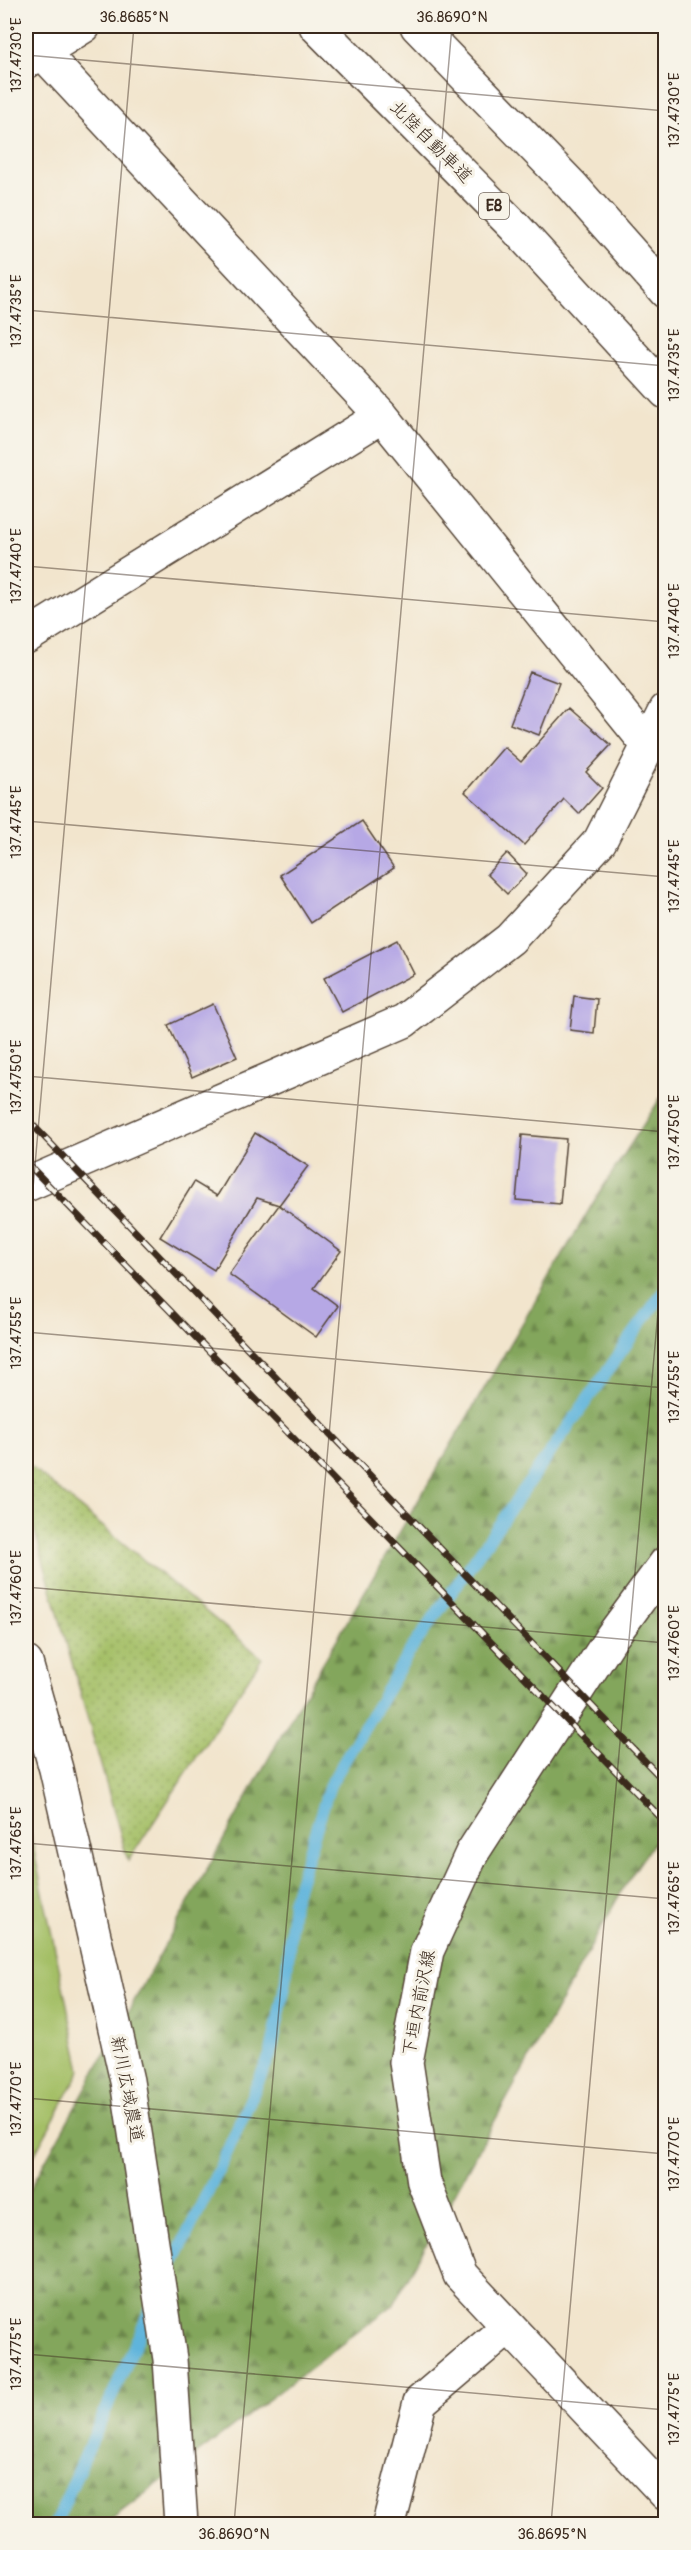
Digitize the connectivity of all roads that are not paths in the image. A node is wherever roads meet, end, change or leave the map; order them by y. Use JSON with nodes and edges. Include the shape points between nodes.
{"nodes":[{"id":1,"x":316,"y":26,"type":"edge"},
{"id":2,"x":417,"y":26,"type":"edge"},
{"id":3,"x":80,"y":28,"type":"edge"},
{"id":4,"x":31,"y":49,"type":"edge"},
{"id":5,"x":666,"y":292,"type":"edge"},
{"id":6,"x":666,"y":392,"type":"edge"},
{"id":7,"x":382,"y":416,"type":"junction"},
{"id":8,"x":26,"y":637,"type":"edge"},
{"id":9,"x":666,"y":710,"type":"edge"},
{"id":10,"x":648,"y":745,"type":"junction"},
{"id":11,"x":26,"y":1185,"type":"edge"},
{"id":12,"x":666,"y":1563,"type":"edge"},
{"id":13,"x":26,"y":1663,"type":"edge"},
{"id":14,"x":508,"y":2327,"type":"junction"},
{"id":15,"x":666,"y":2494,"type":"edge"},
{"id":16,"x":181,"y":2524,"type":"edge"},
{"id":17,"x":389,"y":2524,"type":"edge"}],
"edges":[{"from":1,"to":6,"type":"main road","name":"北陸自動車道","number":"E8","via":[[515,227]]},
{"from":2,"to":5,"type":"main road","via":[[572,186]]},
{"from":3,"to":4,"type":"main road"},
{"from":4,"to":7,"type":"main road"},
{"from":7,"to":8,"type":"main road"},
{"from":7,"to":10,"type":"main road"},
{"from":9,"to":10,"type":"main road"},
{"from":10,"to":11,"type":"main road","via":[[600,841],[510,939],[404,1021]]},
{"from":12,"to":14,"type":"main road","name":"下垣内前沢線","via":[[613,1635],[472,1853],[427,1952],[406,2061],[424,2182],[460,2275]]},
{"from":13,"to":16,"type":"main road","name":"新川広域農道","via":[[56,1769],[128,2080],[171,2359]]},
{"from":14,"to":15,"type":"main road","name":"下垣内前沢線"},
{"from":14,"to":17,"type":"main road","via":[[420,2402]]}]}
